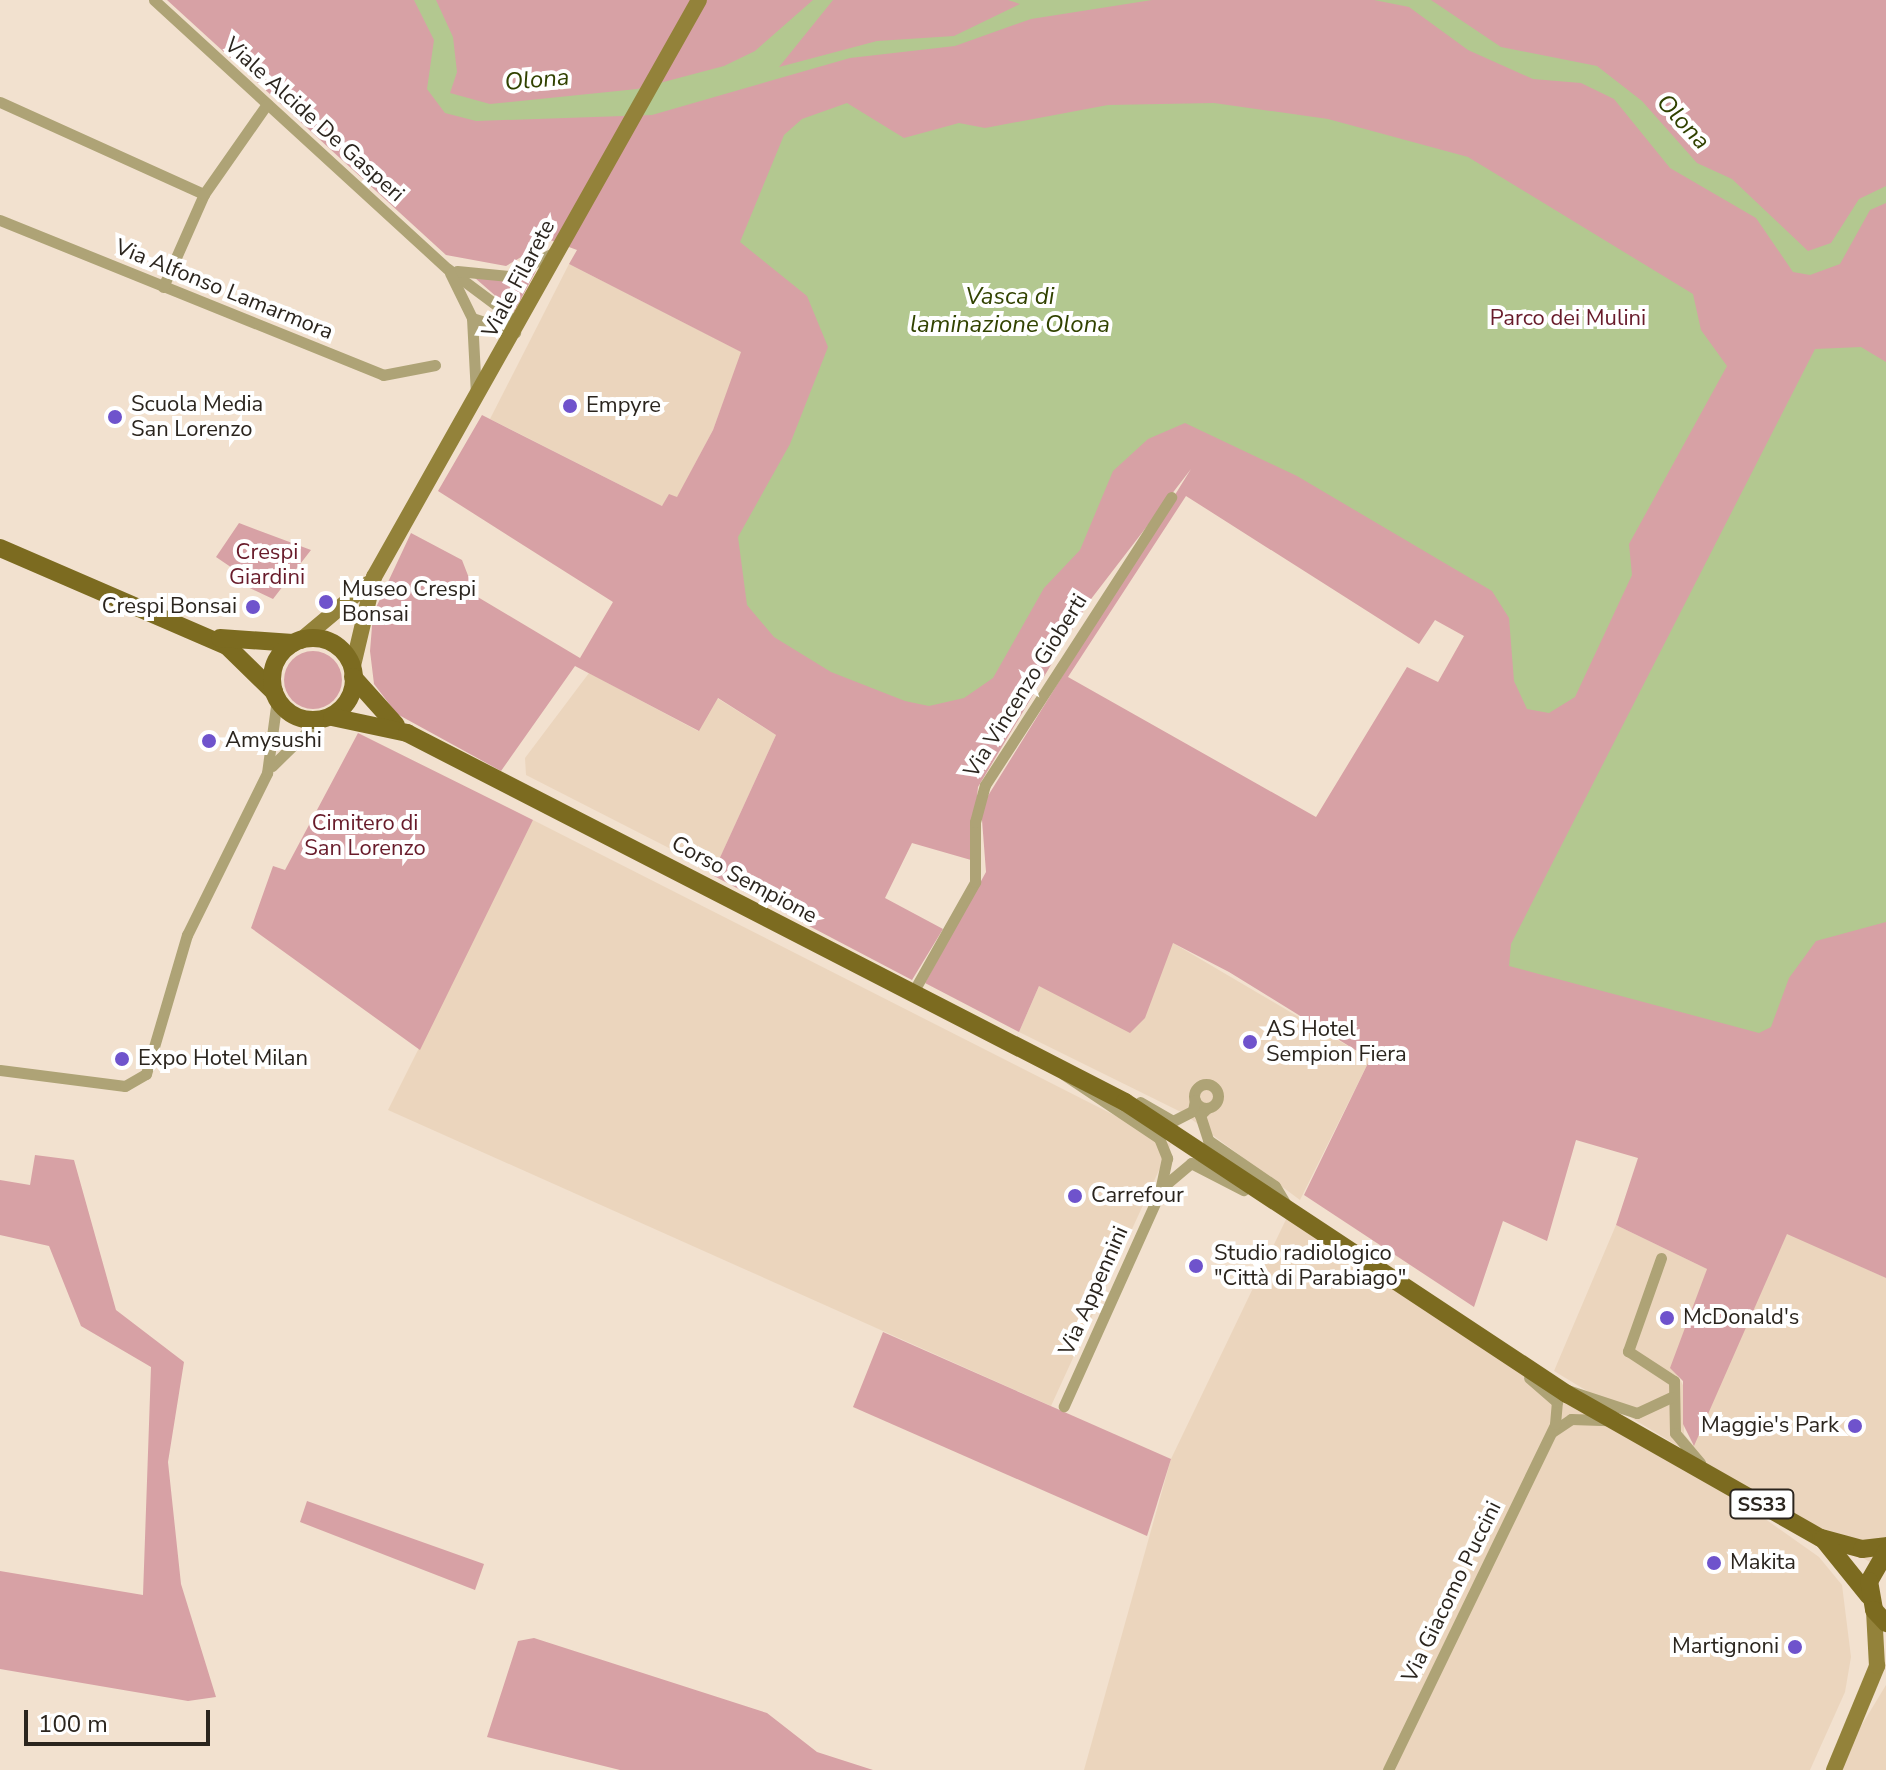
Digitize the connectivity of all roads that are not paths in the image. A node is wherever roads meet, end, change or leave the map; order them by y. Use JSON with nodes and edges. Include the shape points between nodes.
{"nodes":[{"id":1,"x":154,"y":0,"type":"edge"},
{"id":2,"x":699,"y":0,"type":"edge"},
{"id":3,"x":267,"y":104,"type":"junction"},
{"id":4,"x":1,"y":105,"type":"edge"},
{"id":5,"x":204,"y":194,"type":"junction"},
{"id":6,"x":0,"y":220,"type":"edge"},
{"id":7,"x":561,"y":247,"type":"junction"},
{"id":8,"x":448,"y":269,"type":"junction"},
{"id":9,"x":163,"y":287,"type":"junction"},
{"id":10,"x":472,"y":318,"type":"junction"},
{"id":11,"x":515,"y":332,"type":"junction"},
{"id":12,"x":435,"y":365,"type":"dead end"},
{"id":13,"x":476,"y":403,"type":"junction"},
{"id":14,"x":1171,"y":497,"type":"dead end"},
{"id":15,"x":0,"y":548,"type":"edge"},
{"id":16,"x":374,"y":577,"type":"junction"},
{"id":17,"x":206,"y":635,"type":"junction"},
{"id":18,"x":297,"y":642,"type":"junction"},
{"id":19,"x":353,"y":673,"type":"junction"},
{"id":20,"x":275,"y":695,"type":"junction"},
{"id":21,"x":326,"y":718,"type":"junction"},
{"id":22,"x":407,"y":733,"type":"junction"},
{"id":23,"x":267,"y":773,"type":"junction"},
{"id":24,"x":912,"y":994,"type":"junction"},
{"id":25,"x":1060,"y":1069,"type":"junction"},
{"id":26,"x":0,"y":1070,"type":"edge"},
{"id":27,"x":1195,"y":1100,"type":"junction"},
{"id":28,"x":1207,"y":1108,"type":"junction"},
{"id":29,"x":1160,"y":1192,"type":"junction"},
{"id":30,"x":1289,"y":1208,"type":"junction"},
{"id":31,"x":1661,"y":1258,"type":"dead end"},
{"id":32,"x":1524,"y":1365,"type":"junction"},
{"id":33,"x":1557,"y":1387,"type":"junction"},
{"id":34,"x":1672,"y":1397,"type":"junction"},
{"id":35,"x":1064,"y":1406,"type":"dead end"},
{"id":36,"x":1611,"y":1418,"type":"junction"},
{"id":37,"x":1552,"y":1432,"type":"junction"},
{"id":38,"x":1703,"y":1471,"type":"junction"},
{"id":39,"x":1821,"y":1538,"type":"junction"},
{"id":40,"x":1886,"y":1549,"type":"edge"},
{"id":41,"x":1876,"y":1609,"type":"edge"},
{"id":42,"x":1886,"y":1665,"type":"edge"},
{"id":43,"x":1872,"y":1684,"type":"junction"},
{"id":44,"x":1388,"y":1770,"type":"edge"},
{"id":45,"x":1834,"y":1770,"type":"edge"}],
"edges":[{"from":1,"to":3,"type":"street","name":"Viale Alcide De Gasperi"},
{"from":2,"to":7,"type":"street","name":"Viale Filarete"},
{"from":3,"to":5,"type":"street"},
{"from":3,"to":8,"type":"street","name":"Viale Alcide De Gasperi"},
{"from":4,"to":5,"type":"street"},
{"from":5,"to":9,"type":"street"},
{"from":6,"to":9,"type":"street","name":"Via Alfonso Lamarmora"},
{"from":7,"to":8,"type":"street","via":[[509,276]]},
{"from":7,"to":11,"type":"street","name":"Viale Filarete"},
{"from":8,"to":10,"type":"street","name":"Viale Alcide De Gasperi"},
{"from":8,"to":11,"type":"street","name":"Viale Alcide De Gasperi","via":[[507,313]]},
{"from":9,"to":12,"type":"street","name":"Via Alfonso Lamarmora","via":[[383,375]]},
{"from":10,"to":11,"type":"street"},
{"from":10,"to":13,"type":"street","name":"Viale Alcide De Gasperi"},
{"from":11,"to":13,"type":"street","name":"Viale Filarete"},
{"from":13,"to":16,"type":"street","name":"Viale Filarete"},
{"from":14,"to":24,"type":"street","name":"Via Vincenzo Gioberti","via":[[985,785],[975,822],[975,882]]},
{"from":15,"to":17,"type":"main road"},
{"from":16,"to":18,"type":"street","name":"Viale Filarete"},
{"from":16,"to":19,"type":"street","name":"Viale Filarete"},
{"from":17,"to":18,"type":"main road"},
{"from":17,"to":20,"type":"main road","via":[[243,655]]},
{"from":18,"to":19,"type":"main road","via":[[330,642]]},
{"from":18,"to":20,"type":"main road","via":[[277,660]]},
{"from":19,"to":21,"type":"main road"},
{"from":19,"to":22,"type":"main road","name":"Corso Sempione"},
{"from":20,"to":21,"type":"main road","via":[[291,714]]},
{"from":20,"to":23,"type":"street"},
{"from":21,"to":22,"type":"main road","name":"Corso Sempione"},
{"from":21,"to":23,"type":"street"},
{"from":22,"to":24,"type":"main road","name":"Corso Sempione"},
{"from":23,"to":26,"type":"street","via":[[187,935],[140,1080],[86,1085]]},
{"from":24,"to":25,"type":"main road","name":"Corso Sempione"},
{"from":25,"to":27,"type":"street","name":"Corso Sempione","via":[[1082,1070],[1173,1121],[1193,1111]]},
{"from":25,"to":29,"type":"street","name":"Via Appennini","via":[[1071,1085],[1159,1138],[1167,1158]]},
{"from":25,"to":30,"type":"main road","name":"Corso Sempione","via":[[1125,1102]]},
{"from":27,"to":28,"type":"street"},
{"from":27,"to":28,"type":"street","name":"Corso Sempione","via":[[1199,1086],[1214,1087],[1217,1100]]},
{"from":28,"to":30,"type":"street","name":"Corso Sempione","via":[[1200,1115],[1208,1140],[1275,1186]]},
{"from":29,"to":30,"type":"street","name":"Via Appennini","via":[[1191,1163],[1263,1202]]},
{"from":29,"to":35,"type":"street","name":"Via Appennini"},
{"from":30,"to":32,"type":"main road","name":"Corso Sempione","number":"SS33"},
{"from":31,"to":34,"type":"street","name":"Corso Sempione","via":[[1628,1345],[1635,1359],[1672,1379]]},
{"from":32,"to":33,"type":"main road","name":"Corso Sempione","number":"SS33"},
{"from":32,"to":37,"type":"street","via":[[1557,1402]]},
{"from":33,"to":34,"type":"street","name":"Corso Sempione","via":[[1637,1413]]},
{"from":33,"to":36,"type":"main road","name":"Corso Sempione","number":"SS33"},
{"from":34,"to":38,"type":"street","name":"Corso Sempione","via":[[1675,1433]]},
{"from":36,"to":37,"type":"street","via":[[1571,1419]]},
{"from":36,"to":38,"type":"main road","name":"Corso Sempione","number":"SS33"},
{"from":37,"to":44,"type":"street","name":"Via Giacomo Puccini"},
{"from":38,"to":39,"type":"main road","name":"Corso Sempione","number":"SS33"},
{"from":39,"to":40,"type":"main road","name":"Corso Sempione","number":"SS33"},
{"from":39,"to":41,"type":"main road","name":"Corso Sempione","number":"SS33"},
{"from":40,"to":41,"type":"main road","number":"SS33","via":[[1873,1566]]},
{"from":41,"to":43,"type":"street"},
{"from":42,"to":43,"type":"street"},
{"from":43,"to":45,"type":"street"}]}
